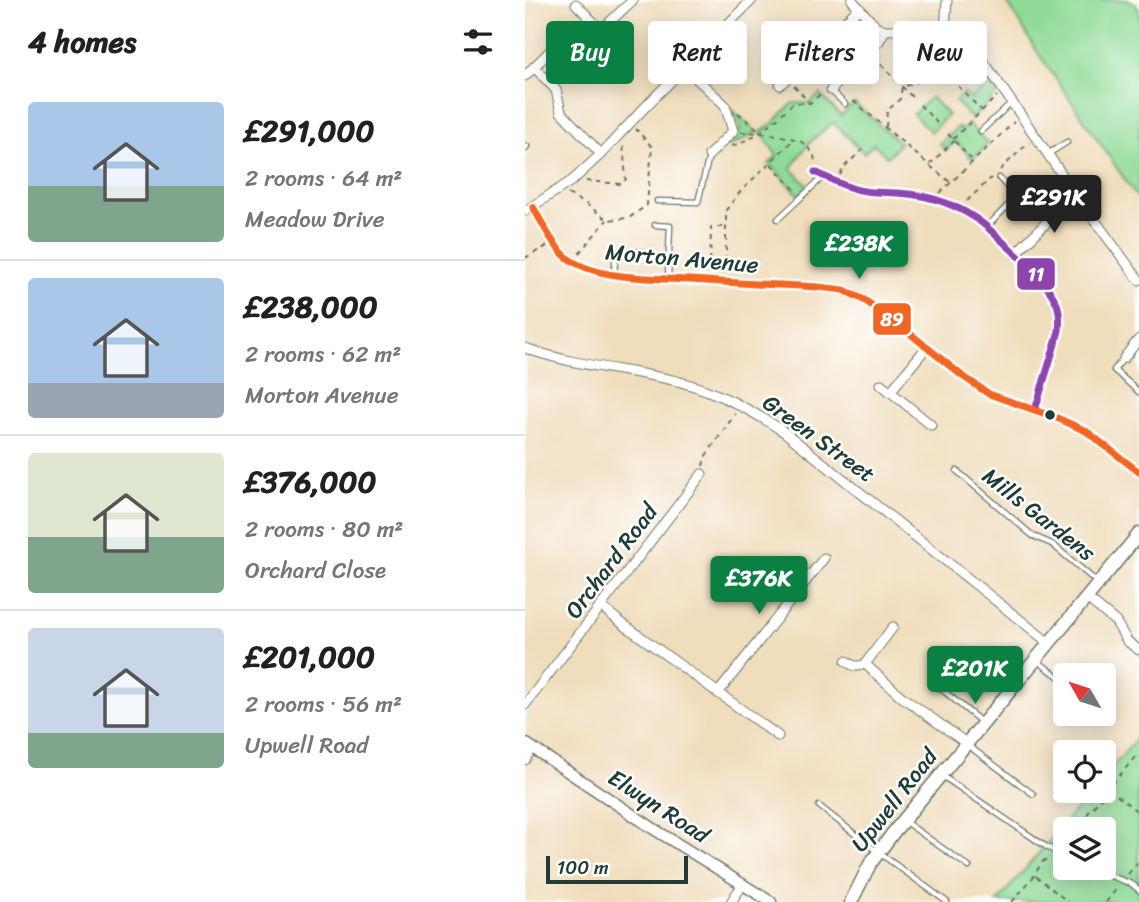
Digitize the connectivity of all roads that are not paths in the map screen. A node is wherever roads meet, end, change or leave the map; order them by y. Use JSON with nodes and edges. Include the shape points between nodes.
{"nodes":[{"id":1,"x":633,"y":0,"type":"edge"},
{"id":2,"x":752,"y":0,"type":"edge"},
{"id":3,"x":852,"y":0,"type":"edge"},
{"id":4,"x":947,"y":0,"type":"edge"},
{"id":5,"x":576,"y":4,"type":"dead end"},
{"id":6,"x":859,"y":8,"type":"junction"},
{"id":7,"x":592,"y":21,"type":"edge"},
{"id":8,"x":611,"y":21,"type":"edge"},
{"id":9,"x":731,"y":21,"type":"edge"},
{"id":10,"x":846,"y":21,"type":"edge"},
{"id":11,"x":946,"y":21,"type":"edge"},
{"id":12,"x":885,"y":30,"type":"junction"},
{"id":13,"x":893,"y":30,"type":"edge"},
{"id":14,"x":546,"y":55,"type":"edge"},
{"id":15,"x":987,"y":66,"type":"edge"},
{"id":16,"x":534,"y":67,"type":"junction"},
{"id":17,"x":525,"y":75,"type":"edge"},
{"id":18,"x":669,"y":84,"type":"edge"},
{"id":19,"x":702,"y":84,"type":"edge"},
{"id":20,"x":831,"y":90,"type":"joint"},
{"id":21,"x":1011,"y":102,"type":"junction"},
{"id":22,"x":845,"y":104,"type":"road end"},
{"id":23,"x":981,"y":131,"type":"dead end"},
{"id":24,"x":1067,"y":142,"type":"dead end"},
{"id":25,"x":601,"y":154,"type":"junction"},
{"id":26,"x":709,"y":155,"type":"joint"},
{"id":27,"x":1048,"y":155,"type":"junction"},
{"id":28,"x":819,"y":174,"type":"joint"},
{"id":29,"x":999,"y":178,"type":"dead end"},
{"id":30,"x":1076,"y":195,"type":"junction"},
{"id":31,"x":657,"y":201,"type":"dead end"},
{"id":32,"x":529,"y":209,"type":"edge"},
{"id":33,"x":778,"y":219,"type":"dead end"},
{"id":34,"x":655,"y":225,"type":"dead end"},
{"id":35,"x":987,"y":227,"type":"junction"},
{"id":36,"x":642,"y":252,"type":"dead end"},
{"id":37,"x":1015,"y":254,"type":"junction"},
{"id":38,"x":614,"y":274,"type":"junction"},
{"id":39,"x":668,"y":279,"type":"junction"},
{"id":40,"x":1139,"y":279,"type":"edge"},
{"id":41,"x":1139,"y":339,"type":"edge"},
{"id":42,"x":525,"y":348,"type":"edge"},
{"id":43,"x":926,"y":348,"type":"junction"},
{"id":44,"x":1124,"y":358,"type":"joint"},
{"id":45,"x":881,"y":384,"type":"dead end"},
{"id":46,"x":890,"y":392,"type":"junction"},
{"id":47,"x":1139,"y":392,"type":"edge"},
{"id":48,"x":1035,"y":410,"type":"junction"},
{"id":49,"x":931,"y":425,"type":"dead end"},
{"id":50,"x":957,"y":471,"type":"dead end"},
{"id":51,"x":1139,"y":472,"type":"edge"},
{"id":52,"x":702,"y":474,"type":"road end"},
{"id":53,"x":1139,"y":534,"type":"edge"},
{"id":54,"x":824,"y":558,"type":"dead end"},
{"id":55,"x":1099,"y":584,"type":"junction"},
{"id":56,"x":1087,"y":598,"type":"junction"},
{"id":57,"x":600,"y":606,"type":"junction"},
{"id":58,"x":893,"y":627,"type":"dead end"},
{"id":59,"x":1049,"y":643,"type":"junction"},
{"id":60,"x":1139,"y":650,"type":"edge"},
{"id":61,"x":1036,"y":660,"type":"junction"},
{"id":62,"x":846,"y":661,"type":"dead end"},
{"id":63,"x":865,"y":664,"type":"junction"},
{"id":64,"x":1053,"y":672,"type":"edge"},
{"id":65,"x":938,"y":686,"type":"dead end"},
{"id":66,"x":718,"y":693,"type":"junction"},
{"id":67,"x":525,"y":705,"type":"edge"},
{"id":68,"x":982,"y":723,"type":"junction"},
{"id":69,"x":778,"y":736,"type":"dead end"},
{"id":70,"x":966,"y":743,"type":"junction"},
{"id":71,"x":529,"y":745,"type":"edge"},
{"id":72,"x":525,"y":760,"type":"edge"},
{"id":73,"x":940,"y":775,"type":"junction"},
{"id":74,"x":1033,"y":794,"type":"dead end"},
{"id":75,"x":819,"y":806,"type":"dead end"},
{"id":76,"x":903,"y":821,"type":"junction"},
{"id":77,"x":1053,"y":850,"type":"edge"},
{"id":78,"x":878,"y":852,"type":"junction"},
{"id":79,"x":969,"y":867,"type":"dead end"},
{"id":80,"x":1116,"y":878,"type":"edge"},
{"id":81,"x":743,"y":884,"type":"junction"},
{"id":82,"x":1139,"y":890,"type":"edge"},
{"id":83,"x":852,"y":898,"type":"edge"},
{"id":84,"x":731,"y":902,"type":"edge"},
{"id":85,"x":771,"y":902,"type":"edge"},
{"id":86,"x":865,"y":902,"type":"edge"},
{"id":87,"x":947,"y":902,"type":"edge"}],
"edges":[{"from":1,"to":8,"type":"street"},
{"from":2,"to":9,"type":"street"},
{"from":3,"to":6,"type":"street"},
{"from":4,"to":11,"type":"street"},
{"from":5,"to":7,"type":"street"},
{"from":6,"to":10,"type":"street"},
{"from":6,"to":12,"type":"street"},
{"from":12,"to":13,"type":"street"},
{"from":12,"to":20,"type":"street"},
{"from":14,"to":16,"type":"street"},
{"from":15,"to":21,"type":"street"},
{"from":16,"to":17,"type":"street"},
{"from":16,"to":25,"type":"street","via":[[556,90],[561,112]]},
{"from":18,"to":25,"type":"street"},
{"from":19,"to":26,"type":"street","via":[[725,105],[733,131]]},
{"from":20,"to":22,"type":"lane"},
{"from":21,"to":23,"type":"lane"},
{"from":21,"to":27,"type":"street"},
{"from":24,"to":27,"type":"lane"},
{"from":25,"to":32,"type":"street","via":[[573,180]]},
{"from":26,"to":31,"type":"lane","via":[[698,202]]},
{"from":27,"to":30,"type":"street"},
{"from":28,"to":33,"type":"lane"},
{"from":28,"to":35,"type":"street","via":[[858,190],[934,198]]},
{"from":29,"to":35,"type":"lane","via":[[1016,197]]},
{"from":30,"to":37,"type":"street"},
{"from":30,"to":40,"type":"street"},
{"from":32,"to":38,"type":"street","name":"Morton Avenue","via":[[566,257],[581,267]]},
{"from":34,"to":39,"type":"lane","via":[[670,226]]},
{"from":35,"to":37,"type":"street"},
{"from":36,"to":38,"type":"lane","via":[[616,251]]},
{"from":37,"to":48,"type":"street","via":[[1046,285],[1060,318]]},
{"from":38,"to":39,"type":"street","name":"Morton Avenue"},
{"from":39,"to":43,"type":"street","name":"Morton Avenue","via":[[844,290],[891,318]]},
{"from":41,"to":44,"type":"street"},
{"from":42,"to":59,"type":"street","name":"Green Street","via":[[549,357],[676,381],[741,405],[783,431]]},
{"from":43,"to":46,"type":"street"},
{"from":43,"to":48,"type":"street","name":"Morton Avenue","via":[[989,394]]},
{"from":44,"to":47,"type":"lane","via":[[1114,370]]},
{"from":45,"to":46,"type":"street"},
{"from":46,"to":49,"type":"street"},
{"from":48,"to":51,"type":"street","name":"Morton Avenue","via":[[1086,431]]},
{"from":50,"to":55,"type":"lane","name":"Mills Gardens","via":[[1033,536],[1052,544]]},
{"from":52,"to":57,"type":"street","name":"Orchard Road"},
{"from":53,"to":55,"type":"main road","name":"Upwell Road"},
{"from":54,"to":66,"type":"street"},
{"from":55,"to":56,"type":"main road","name":"Upwell Road"},
{"from":56,"to":59,"type":"main road","name":"Upwell Road"},
{"from":56,"to":60,"type":"street","via":[[1116,622],[1127,641]]},
{"from":57,"to":66,"type":"street"},
{"from":57,"to":67,"type":"street","name":"Orchard Road"},
{"from":58,"to":63,"type":"street"},
{"from":59,"to":61,"type":"main road","name":"Upwell Road"},
{"from":61,"to":64,"type":"lane"},
{"from":61,"to":68,"type":"main road","name":"Upwell Road"},
{"from":62,"to":63,"type":"street","via":[[852,666]]},
{"from":63,"to":70,"type":"street"},
{"from":65,"to":68,"type":"lane"},
{"from":66,"to":69,"type":"street"},
{"from":68,"to":70,"type":"main road","name":"Upwell Road"},
{"from":70,"to":73,"type":"main road","name":"Upwell Road"},
{"from":70,"to":74,"type":"lane"},
{"from":71,"to":72,"type":"street"},
{"from":71,"to":81,"type":"street","name":"Elwyn Road"},
{"from":73,"to":76,"type":"main road","name":"Upwell Road"},
{"from":73,"to":77,"type":"lane"},
{"from":75,"to":78,"type":"lane"},
{"from":76,"to":78,"type":"main road","name":"Upwell Road"},
{"from":76,"to":79,"type":"lane"},
{"from":78,"to":83,"type":"main road","name":"Upwell Road"},
{"from":78,"to":87,"type":"lane"},
{"from":80,"to":82,"type":"lane"},
{"from":81,"to":84,"type":"street"},
{"from":81,"to":85,"type":"street","name":"Elwyn Road"},
{"from":83,"to":86,"type":"lane"}]}
